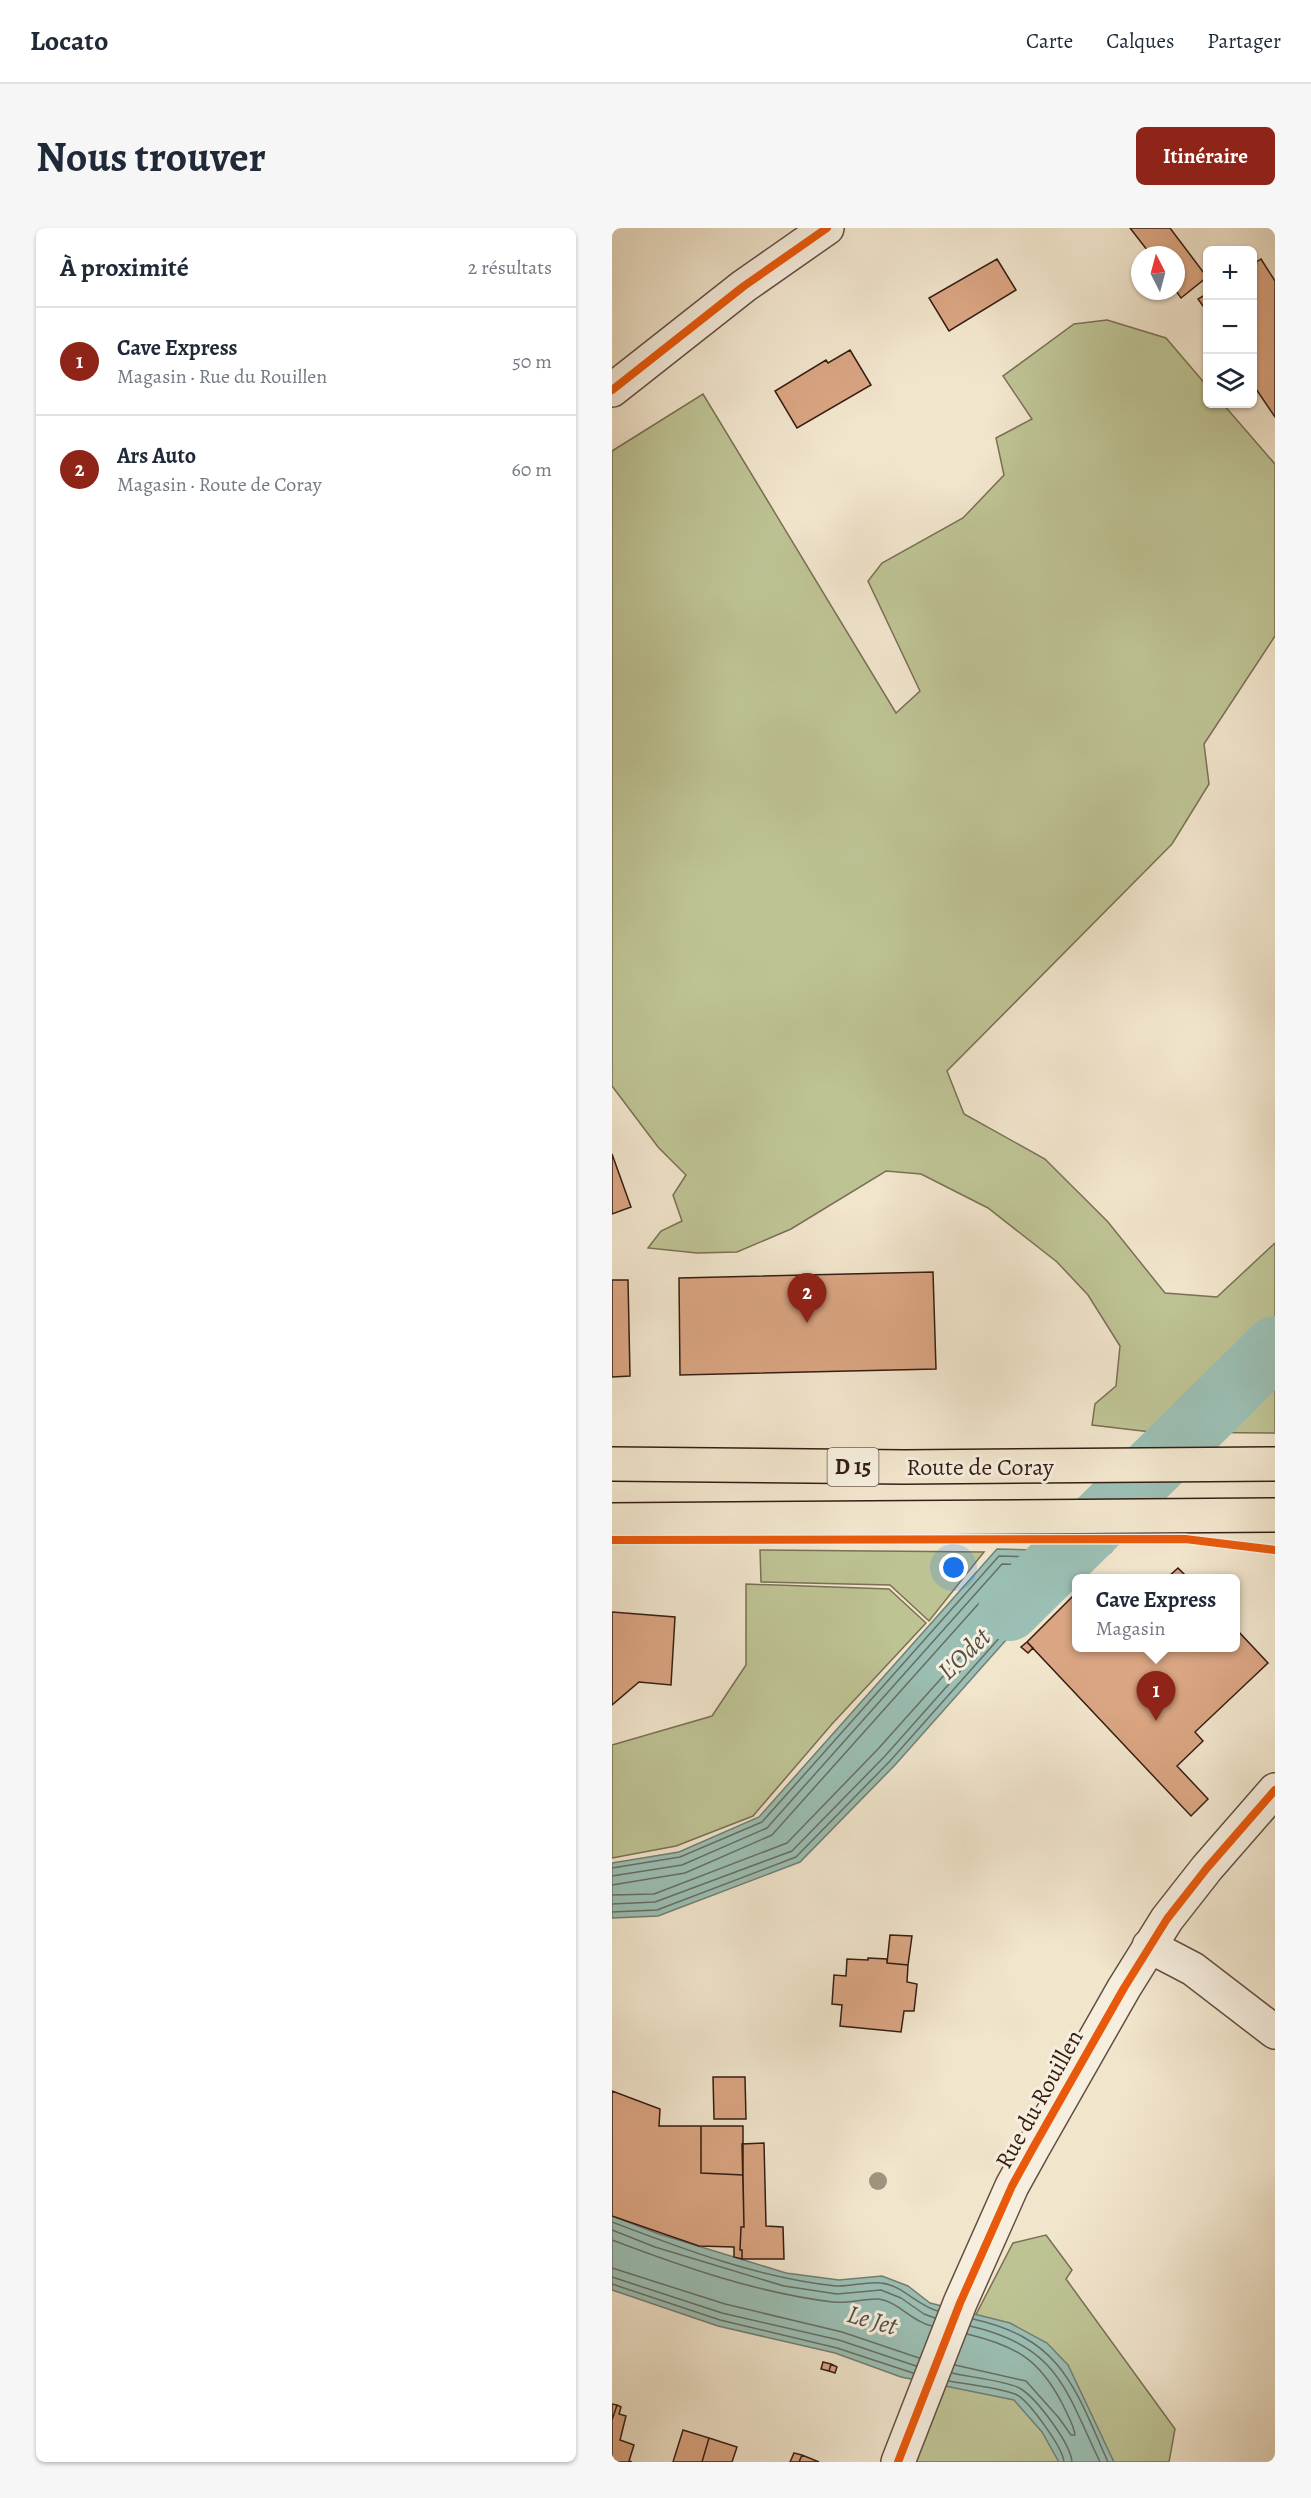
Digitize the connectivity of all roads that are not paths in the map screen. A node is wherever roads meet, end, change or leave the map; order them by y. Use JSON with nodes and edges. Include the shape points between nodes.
{"nodes":[{"id":1,"x":827,"y":228,"type":"edge"},
{"id":2,"x":612,"y":390,"type":"edge"},
{"id":3,"x":612,"y":1464,"type":"edge"},
{"id":4,"x":1275,"y":1464,"type":"edge"},
{"id":5,"x":1275,"y":1515,"type":"edge"},
{"id":6,"x":612,"y":1520,"type":"edge"},
{"id":7,"x":1275,"y":1790,"type":"edge"},
{"id":8,"x":1149,"y":1946,"type":"junction"},
{"id":9,"x":1275,"y":2032,"type":"edge"},
{"id":10,"x":898,"y":2462,"type":"edge"}],
"edges":[{"from":1,"to":2,"type":"street","via":[[744,286]]},
{"from":3,"to":4,"type":"main road","name":"Route de Coray","number":"D 15","via":[[1095,1467]]},
{"from":5,"to":6,"type":"main road","number":"D 15"},
{"from":7,"to":8,"type":"street","name":"Rue du Rouillen","via":[[1207,1868]]},
{"from":8,"to":9,"type":"street","via":[[1193,1969]]},
{"from":8,"to":10,"type":"street","name":"Rue du Rouillen","via":[[1012,2186],[960,2303]]}]}
